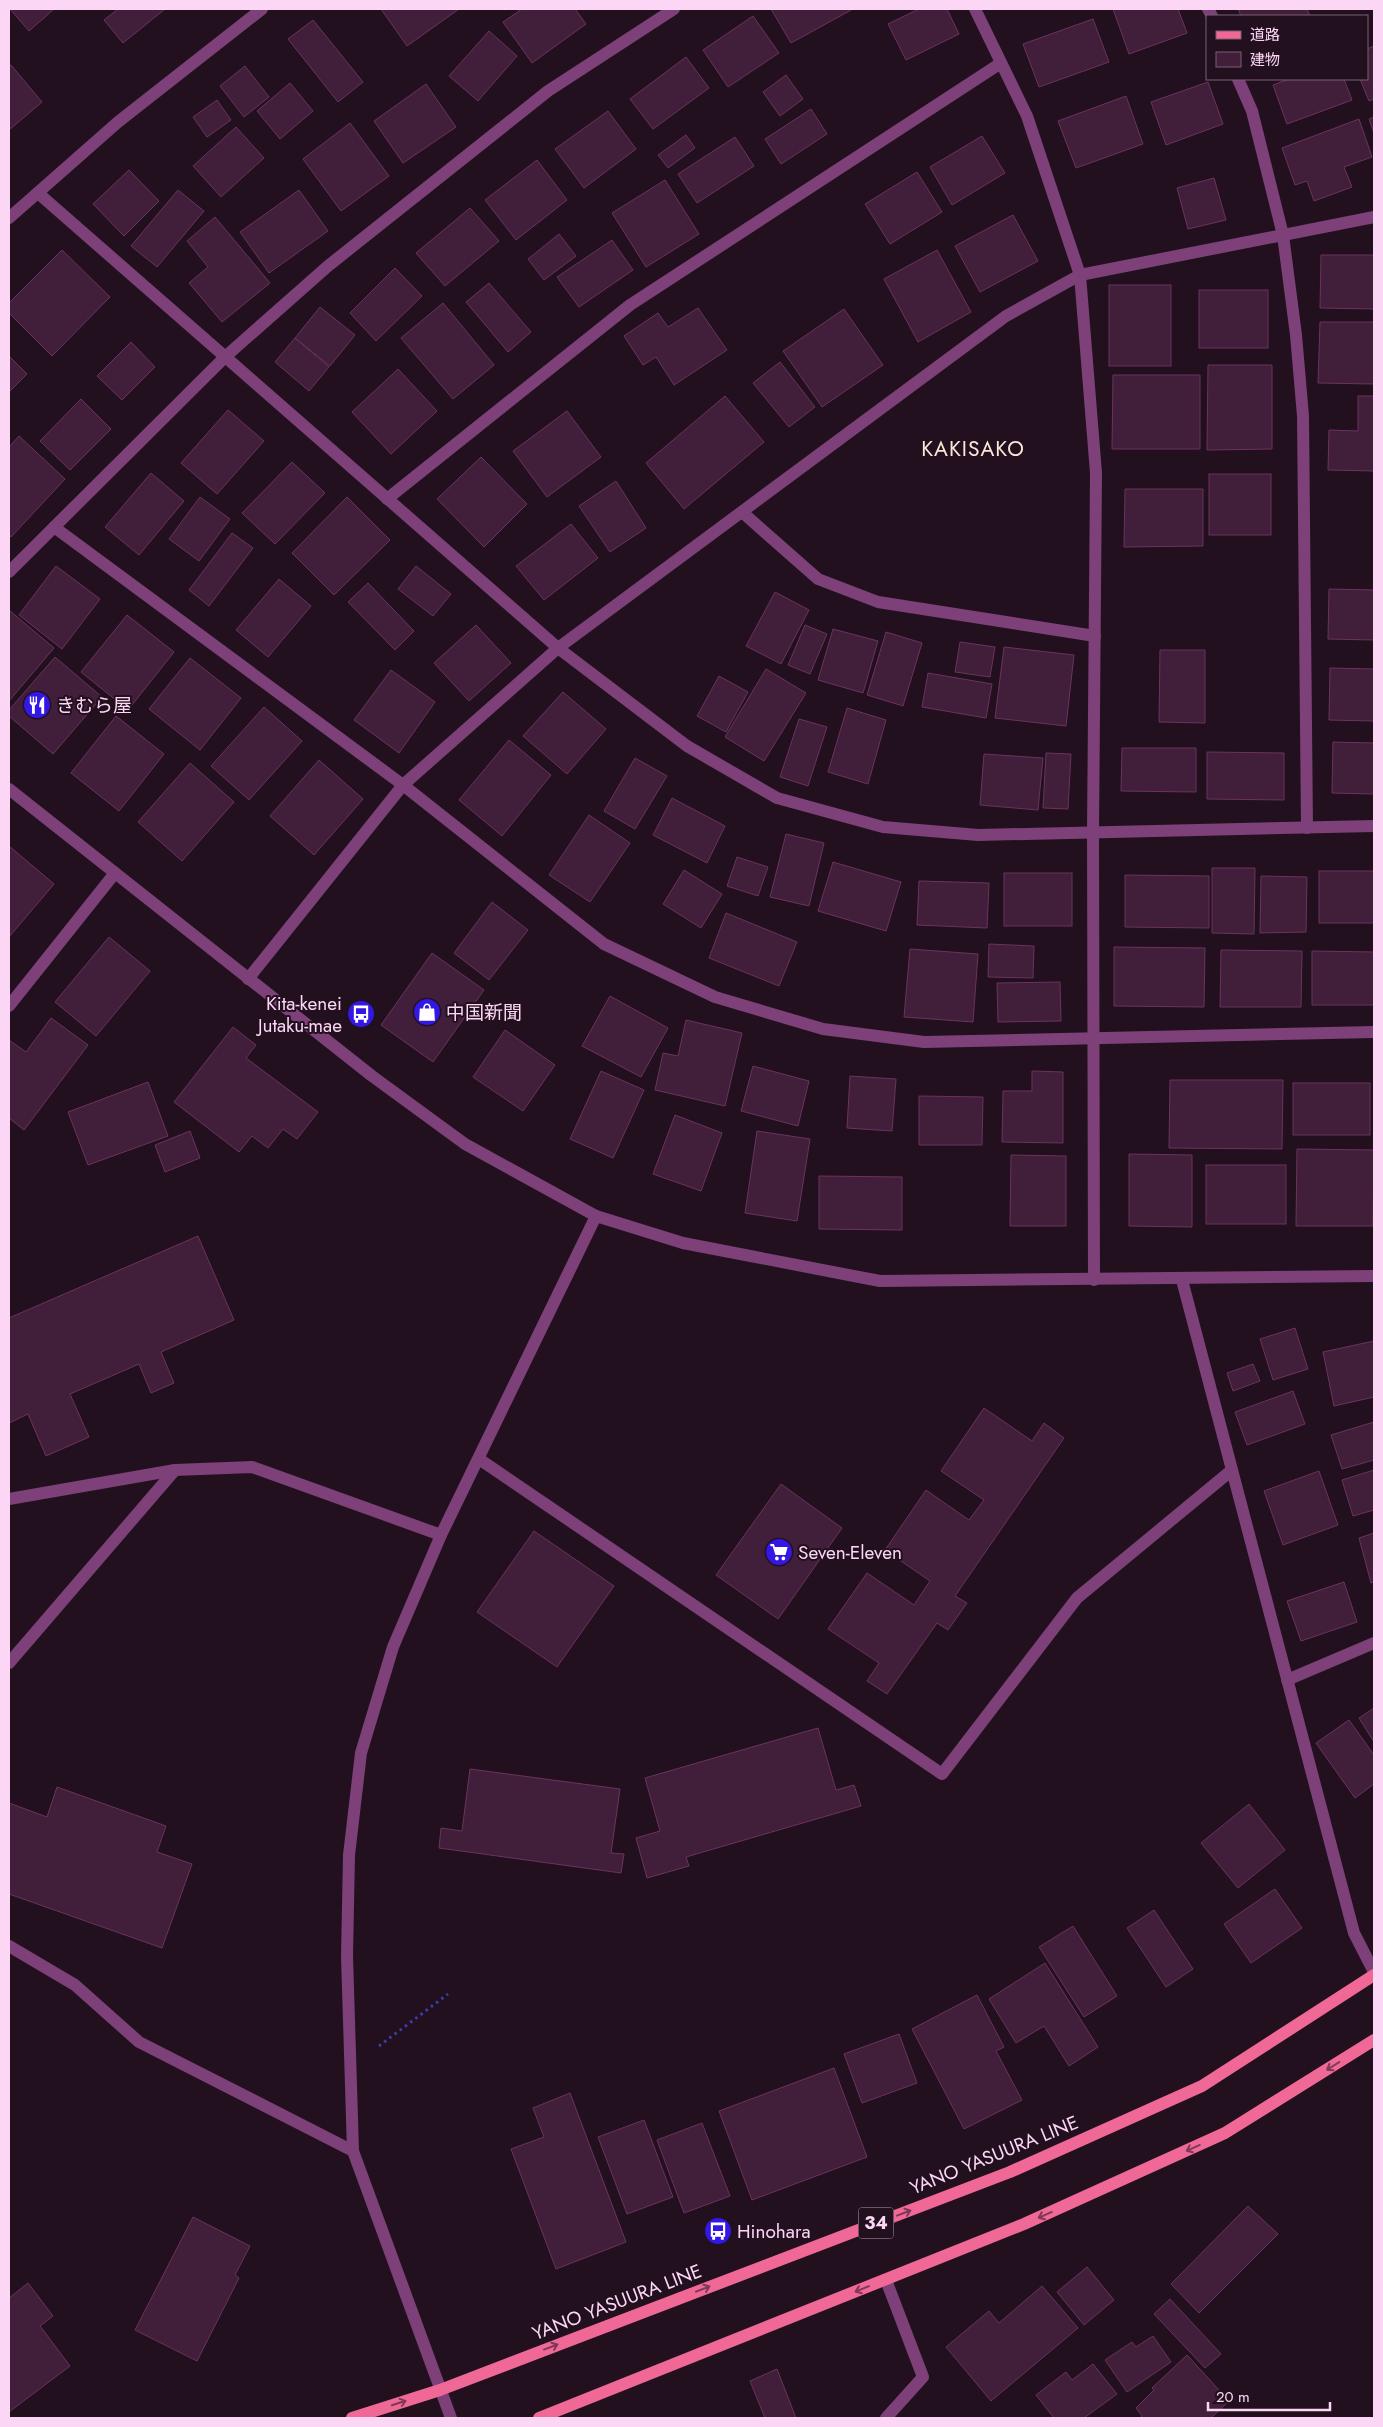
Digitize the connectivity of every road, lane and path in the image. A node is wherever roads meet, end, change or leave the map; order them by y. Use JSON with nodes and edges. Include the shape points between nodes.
{"nodes":[{"id":1,"x":262,"y":9,"type":"edge"},
{"id":2,"x":674,"y":9,"type":"edge"},
{"id":3,"x":975,"y":9,"type":"edge"},
{"id":4,"x":1001,"y":62,"type":"junction"},
{"id":5,"x":1238,"y":80,"type":"edge"},
{"id":6,"x":38,"y":192,"type":"junction"},
{"id":7,"x":1374,"y":217,"type":"edge"},
{"id":8,"x":9,"y":218,"type":"edge"},
{"id":9,"x":1283,"y":235,"type":"junction"},
{"id":10,"x":1080,"y":275,"type":"junction"},
{"id":11,"x":225,"y":357,"type":"junction"},
{"id":12,"x":387,"y":499,"type":"junction"},
{"id":13,"x":742,"y":512,"type":"junction"},
{"id":14,"x":54,"y":527,"type":"junction"},
{"id":15,"x":9,"y":572,"type":"edge"},
{"id":16,"x":1095,"y":636,"type":"junction"},
{"id":17,"x":558,"y":648,"type":"junction"},
{"id":18,"x":403,"y":785,"type":"junction"},
{"id":19,"x":9,"y":789,"type":"edge"},
{"id":20,"x":1374,"y":826,"type":"edge"},
{"id":21,"x":1307,"y":828,"type":"junction"},
{"id":22,"x":1093,"y":832,"type":"junction"},
{"id":23,"x":115,"y":874,"type":"junction"},
{"id":24,"x":248,"y":979,"type":"junction"},
{"id":25,"x":9,"y":1006,"type":"edge"},
{"id":26,"x":1374,"y":1032,"type":"edge"},
{"id":27,"x":1094,"y":1037,"type":"junction"},
{"id":28,"x":596,"y":1216,"type":"junction"},
{"id":29,"x":1374,"y":1276,"type":"edge"},
{"id":30,"x":1094,"y":1280,"type":"junction"},
{"id":31,"x":1182,"y":1280,"type":"junction"},
{"id":32,"x":479,"y":1458,"type":"junction"},
{"id":33,"x":175,"y":1470,"type":"junction"},
{"id":34,"x":1232,"y":1470,"type":"junction"},
{"id":35,"x":9,"y":1499,"type":"edge"},
{"id":36,"x":441,"y":1534,"type":"junction"},
{"id":37,"x":1374,"y":1642,"type":"edge"},
{"id":38,"x":9,"y":1663,"type":"edge"},
{"id":39,"x":1287,"y":1680,"type":"junction"},
{"id":40,"x":9,"y":1946,"type":"edge"},
{"id":41,"x":1374,"y":1973,"type":"edge"},
{"id":42,"x":448,"y":1994,"type":"dead end"},
{"id":43,"x":1374,"y":2040,"type":"edge"},
{"id":44,"x":379,"y":2046,"type":"dead end"},
{"id":45,"x":353,"y":2151,"type":"junction"},
{"id":46,"x":886,"y":2280,"type":"junction"},
{"id":47,"x":440,"y":2390,"type":"junction"},
{"id":48,"x":352,"y":2418,"type":"edge"},
{"id":49,"x":451,"y":2418,"type":"edge"},
{"id":50,"x":539,"y":2418,"type":"edge"},
{"id":51,"x":886,"y":2418,"type":"edge"}],
"edges":[{"from":1,"to":6,"type":"street","via":[[118,122]]},
{"from":2,"to":11,"type":"street","via":[[548,91],[328,266]]},
{"from":3,"to":4,"type":"street"},
{"from":4,"to":10,"type":"street","via":[[1027,116]]},
{"from":4,"to":12,"type":"street","via":[[630,305]]},
{"from":5,"to":9,"type":"street","via":[[1252,111]]},
{"from":6,"to":8,"type":"street"},
{"from":6,"to":11,"type":"street"},
{"from":7,"to":9,"type":"street"},
{"from":9,"to":10,"type":"street"},
{"from":9,"to":21,"type":"street","via":[[1303,416]]},
{"from":10,"to":13,"type":"street","via":[[1006,316]]},
{"from":10,"to":16,"type":"street","via":[[1096,473]]},
{"from":11,"to":12,"type":"street"},
{"from":11,"to":14,"type":"street"},
{"from":12,"to":17,"type":"street"},
{"from":13,"to":16,"type":"street","via":[[818,579],[878,602]]},
{"from":13,"to":17,"type":"street"},
{"from":14,"to":15,"type":"street"},
{"from":14,"to":18,"type":"street"},
{"from":16,"to":22,"type":"street"},
{"from":17,"to":18,"type":"street"},
{"from":17,"to":22,"type":"street","via":[[687,746],[777,798],[883,828],[978,835]]},
{"from":18,"to":24,"type":"street"},
{"from":18,"to":27,"type":"street","via":[[604,944],[715,998],[823,1029],[924,1042]]},
{"from":19,"to":23,"type":"street"},
{"from":20,"to":21,"type":"street"},
{"from":21,"to":22,"type":"street"},
{"from":22,"to":27,"type":"street"},
{"from":23,"to":24,"type":"street"},
{"from":23,"to":25,"type":"street"},
{"from":24,"to":28,"type":"street","via":[[372,1076],[466,1144]]},
{"from":26,"to":27,"type":"street"},
{"from":27,"to":30,"type":"street"},
{"from":28,"to":30,"type":"street","via":[[683,1243],[880,1281]]},
{"from":28,"to":32,"type":"street"},
{"from":29,"to":31,"type":"street"},
{"from":30,"to":31,"type":"street"},
{"from":31,"to":34,"type":"street"},
{"from":32,"to":34,"type":"street","via":[[942,1774],[1077,1598]]},
{"from":32,"to":36,"type":"street"},
{"from":33,"to":35,"type":"street"},
{"from":33,"to":36,"type":"street","via":[[252,1467]]},
{"from":33,"to":38,"type":"street"},
{"from":34,"to":39,"type":"street"},
{"from":36,"to":45,"type":"street","via":[[393,1647],[361,1753],[349,1855],[347,1956]]},
{"from":37,"to":39,"type":"street"},
{"from":39,"to":41,"type":"street","via":[[1354,1933]]},
{"from":40,"to":45,"type":"street","via":[[74,1985],[139,2042]]},
{"from":47,"to":41,"type":"main road","name":"YANO YASUURA LINE","number":"34","one_way":true,"via":[[1010,2172],[1202,2086]]},
{"from":42,"to":44,"type":"path"},
{"from":43,"to":46,"type":"main road","one_way":true,"via":[[1224,2133],[1024,2224]]},
{"from":45,"to":47,"type":"street"},
{"from":46,"to":50,"type":"main road","one_way":true},
{"from":46,"to":51,"type":"street","via":[[923,2377]]},
{"from":48,"to":47,"type":"main road","name":"YANO YASUURA LINE","number":"34","one_way":true},
{"from":47,"to":49,"type":"street"}]}
